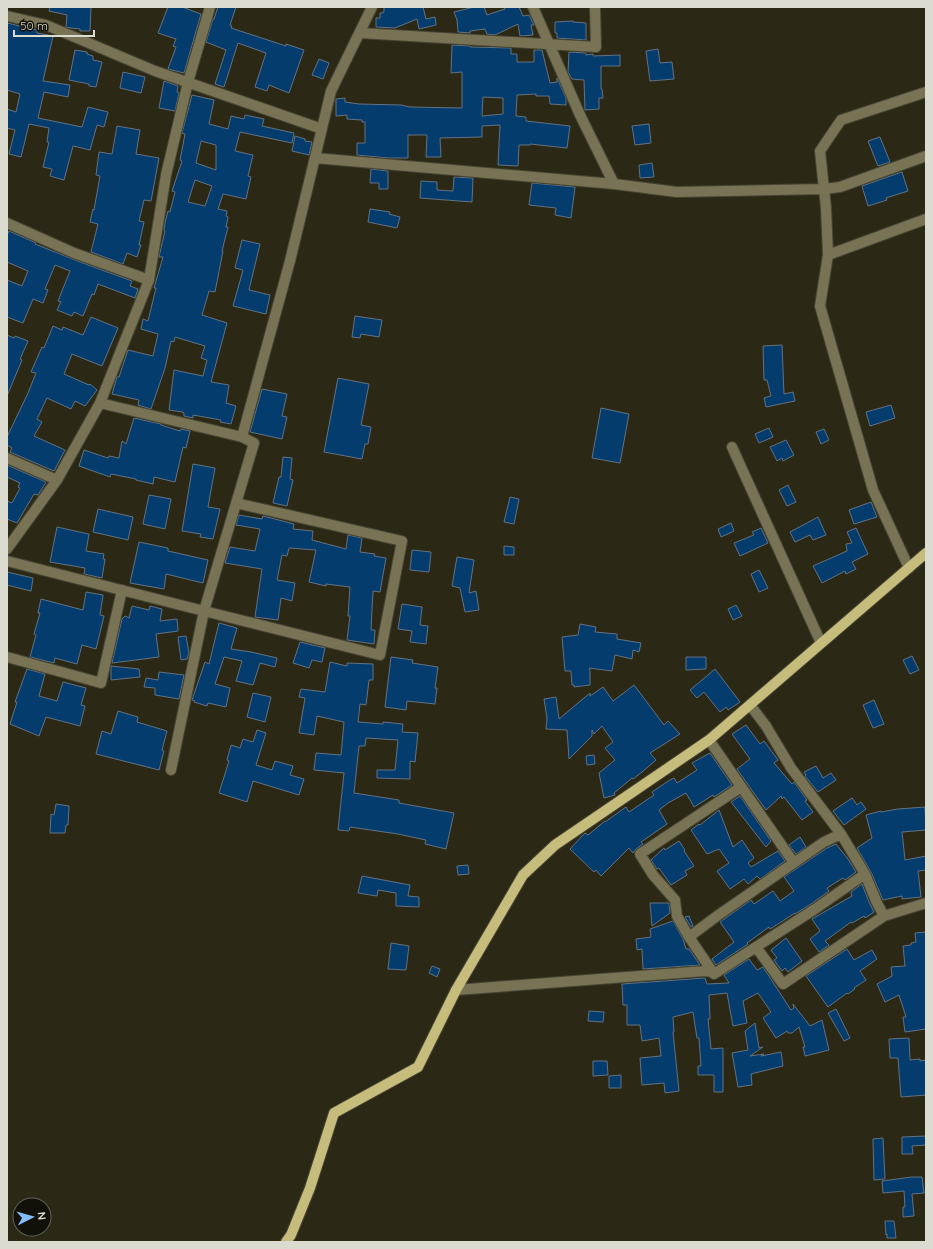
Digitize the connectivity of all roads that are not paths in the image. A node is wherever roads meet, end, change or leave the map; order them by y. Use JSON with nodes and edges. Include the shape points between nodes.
{"nodes":[{"id":1,"x":210,"y":7,"type":"edge"},
{"id":2,"x":372,"y":7,"type":"edge"},
{"id":3,"x":533,"y":7,"type":"edge"},
{"id":4,"x":595,"y":7,"type":"edge"},
{"id":5,"x":7,"y":16,"type":"edge"},
{"id":6,"x":360,"y":33,"type":"junction"},
{"id":7,"x":548,"y":44,"type":"junction"},
{"id":8,"x":188,"y":82,"type":"junction"},
{"id":9,"x":926,"y":92,"type":"edge"},
{"id":10,"x":322,"y":129,"type":"junction"},
{"id":11,"x":926,"y":156,"type":"edge"},
{"id":12,"x":315,"y":158,"type":"junction"},
{"id":13,"x":614,"y":184,"type":"junction"},
{"id":14,"x":824,"y":189,"type":"junction"},
{"id":15,"x":926,"y":219,"type":"edge"},
{"id":16,"x":7,"y":223,"type":"edge"},
{"id":17,"x":828,"y":255,"type":"junction"},
{"id":18,"x":149,"y":280,"type":"junction"},
{"id":19,"x":100,"y":403,"type":"junction"},
{"id":20,"x":242,"y":438,"type":"junction"},
{"id":21,"x":732,"y":447,"type":"dead end"},
{"id":22,"x":7,"y":458,"type":"edge"},
{"id":23,"x":57,"y":480,"type":"junction"},
{"id":24,"x":236,"y":503,"type":"junction"},
{"id":25,"x":7,"y":549,"type":"edge"},
{"id":26,"x":926,"y":553,"type":"edge"},
{"id":27,"x":7,"y":561,"type":"edge"},
{"id":28,"x":909,"y":568,"type":"junction"},
{"id":29,"x":122,"y":590,"type":"junction"},
{"id":30,"x":204,"y":611,"type":"junction"},
{"id":31,"x":821,"y":643,"type":"junction"},
{"id":32,"x":7,"y":657,"type":"edge"},
{"id":33,"x":750,"y":705,"type":"junction"},
{"id":34,"x":709,"y":740,"type":"junction"},
{"id":35,"x":171,"y":770,"type":"dead end"},
{"id":36,"x":741,"y":787,"type":"junction"},
{"id":37,"x":841,"y":834,"type":"junction"},
{"id":38,"x":794,"y":863,"type":"junction"},
{"id":39,"x":865,"y":874,"type":"junction"},
{"id":40,"x":926,"y":903,"type":"edge"},
{"id":41,"x":884,"y":916,"type":"junction"},
{"id":42,"x":689,"y":937,"type":"junction"},
{"id":43,"x":756,"y":947,"type":"junction"},
{"id":44,"x":713,"y":972,"type":"junction"},
{"id":45,"x":456,"y":990,"type":"junction"},
{"id":46,"x":286,"y":1242,"type":"edge"}],
"edges":[{"from":1,"to":8,"type":"street"},
{"from":2,"to":6,"type":"street"},
{"from":3,"to":7,"type":"street"},
{"from":4,"to":7,"type":"street","via":[[596,47]]},
{"from":5,"to":8,"type":"street","via":[[46,24],[155,71]]},
{"from":6,"to":7,"type":"street"},
{"from":6,"to":10,"type":"street","via":[[331,91]]},
{"from":7,"to":13,"type":"street"},
{"from":8,"to":10,"type":"street"},
{"from":8,"to":18,"type":"street","via":[[166,175]]},
{"from":9,"to":14,"type":"street","via":[[841,120],[820,152]]},
{"from":10,"to":12,"type":"street"},
{"from":11,"to":14,"type":"street","via":[[840,187]]},
{"from":12,"to":13,"type":"street"},
{"from":12,"to":20,"type":"street"},
{"from":13,"to":14,"type":"street","via":[[677,192]]},
{"from":14,"to":17,"type":"street"},
{"from":15,"to":17,"type":"street"},
{"from":16,"to":18,"type":"street","via":[[74,253]]},
{"from":17,"to":28,"type":"street","via":[[820,306],[873,490]]},
{"from":18,"to":19,"type":"street"},
{"from":19,"to":20,"type":"street"},
{"from":19,"to":23,"type":"street"},
{"from":20,"to":24,"type":"street","via":[[254,443]]},
{"from":21,"to":31,"type":"street"},
{"from":22,"to":23,"type":"street"},
{"from":23,"to":25,"type":"street"},
{"from":24,"to":30,"type":"street"},
{"from":24,"to":30,"type":"street","via":[[402,540],[380,655]]},
{"from":26,"to":28,"type":"main road"},
{"from":27,"to":29,"type":"street"},
{"from":28,"to":31,"type":"main road"},
{"from":29,"to":30,"type":"street"},
{"from":29,"to":32,"type":"street","via":[[101,683]]},
{"from":30,"to":35,"type":"street"},
{"from":31,"to":33,"type":"main road"},
{"from":33,"to":34,"type":"main road"},
{"from":33,"to":37,"type":"street","via":[[791,768]]},
{"from":34,"to":36,"type":"street"},
{"from":34,"to":45,"type":"main road","via":[[555,845],[523,875]]},
{"from":36,"to":38,"type":"street"},
{"from":36,"to":42,"type":"street","via":[[640,854],[675,900],[676,916]]},
{"from":37,"to":38,"type":"street","via":[[824,842]]},
{"from":37,"to":39,"type":"street"},
{"from":38,"to":42,"type":"street"},
{"from":39,"to":41,"type":"street"},
{"from":39,"to":43,"type":"street"},
{"from":40,"to":41,"type":"street"},
{"from":41,"to":43,"type":"street","via":[[783,984]]},
{"from":42,"to":44,"type":"street"},
{"from":43,"to":44,"type":"street","via":[[714,974]]},
{"from":44,"to":45,"type":"street","via":[[705,970]]},
{"from":45,"to":46,"type":"main road","via":[[418,1067],[334,1113],[310,1188]]}]}
